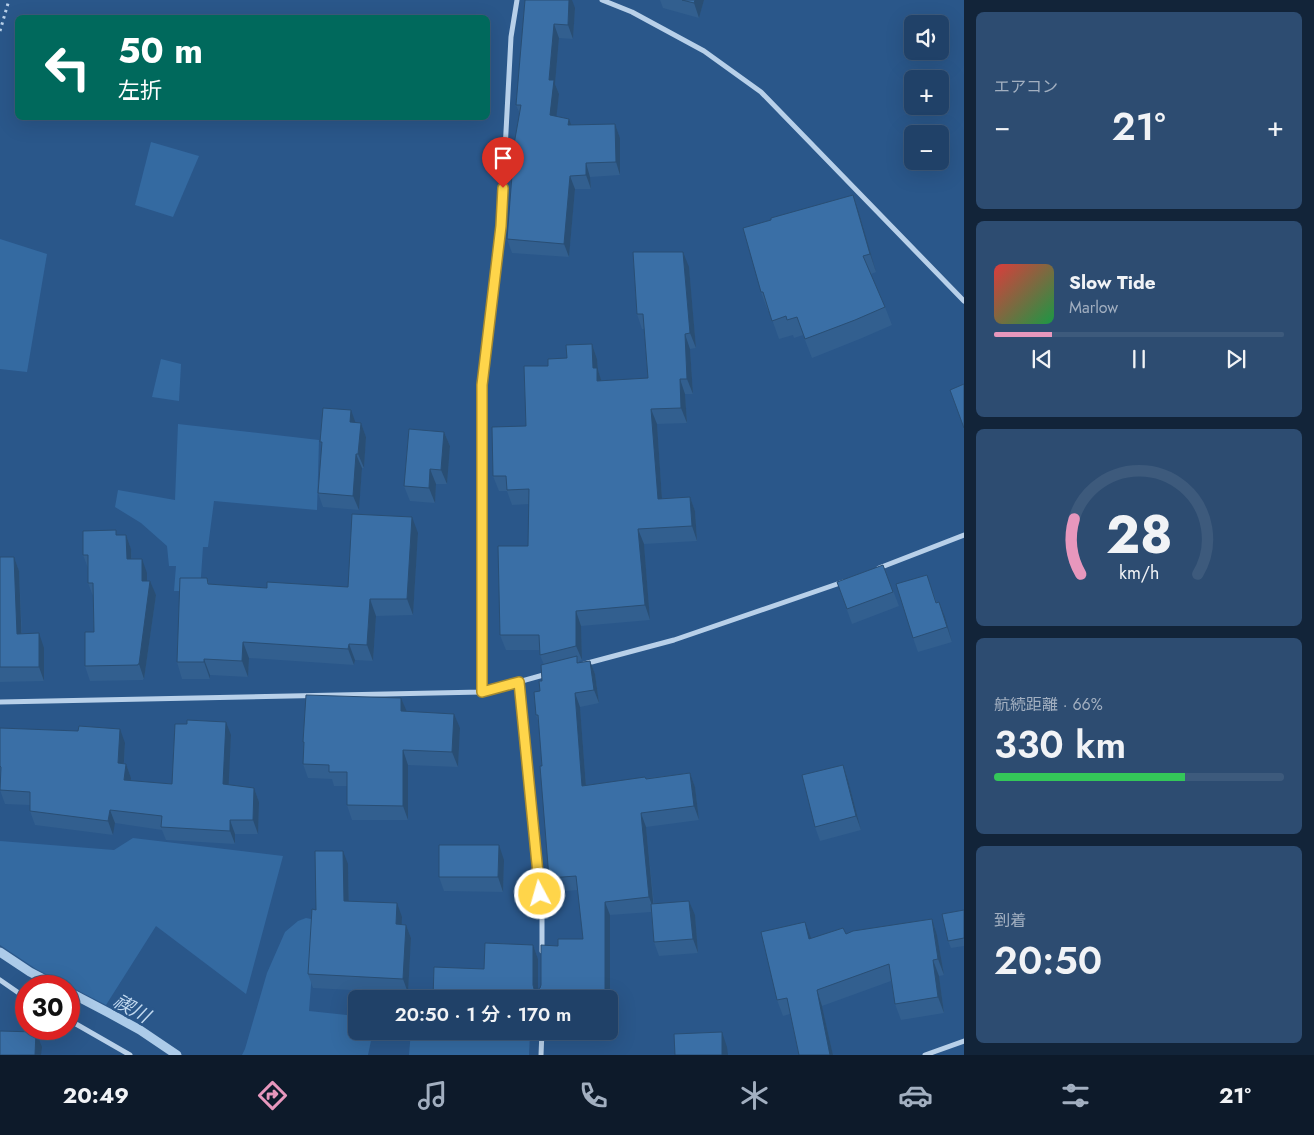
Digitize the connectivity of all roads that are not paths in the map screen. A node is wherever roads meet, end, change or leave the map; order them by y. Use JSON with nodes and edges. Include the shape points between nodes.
{"nodes":[{"id":1,"x":517,"y":0,"type":"edge"},
{"id":2,"x":602,"y":0,"type":"edge"},
{"id":3,"x":964,"y":301,"type":"edge"},
{"id":4,"x":964,"y":536,"type":"edge"},
{"id":5,"x":871,"y":571,"type":"edge"},
{"id":6,"x":852,"y":578,"type":"edge"},
{"id":7,"x":583,"y":665,"type":"edge"},
{"id":8,"x":555,"y":672,"type":"edge"},
{"id":9,"x":519,"y":682,"type":"junction"},
{"id":10,"x":482,"y":692,"type":"junction"},
{"id":11,"x":0,"y":702,"type":"edge"},
{"id":12,"x":542,"y":961,"type":"edge"},
{"id":13,"x":0,"y":980,"type":"edge"},
{"id":14,"x":15,"y":990,"type":"edge"},
{"id":15,"x":80,"y":1026,"type":"edge"},
{"id":16,"x":542,"y":1040,"type":"edge"},
{"id":17,"x":964,"y":1041,"type":"edge"},
{"id":18,"x":130,"y":1055,"type":"edge"},
{"id":19,"x":541,"y":1055,"type":"edge"},
{"id":20,"x":925,"y":1055,"type":"edge"}],
"edges":[{"from":1,"to":10,"type":"street","via":[[511,37],[501,226],[482,385]]},
{"from":2,"to":3,"type":"street","via":[[632,12],[704,51],[761,92]]},
{"from":4,"to":5,"type":"street"},
{"from":6,"to":7,"type":"street","via":[[674,640]]},
{"from":8,"to":9,"type":"street"},
{"from":9,"to":10,"type":"street"},
{"from":9,"to":12,"type":"street","via":[[542,913]]},
{"from":10,"to":11,"type":"street"},
{"from":13,"to":14,"type":"street"},
{"from":15,"to":18,"type":"street"},
{"from":16,"to":19,"type":"street"},
{"from":17,"to":20,"type":"street"}]}
